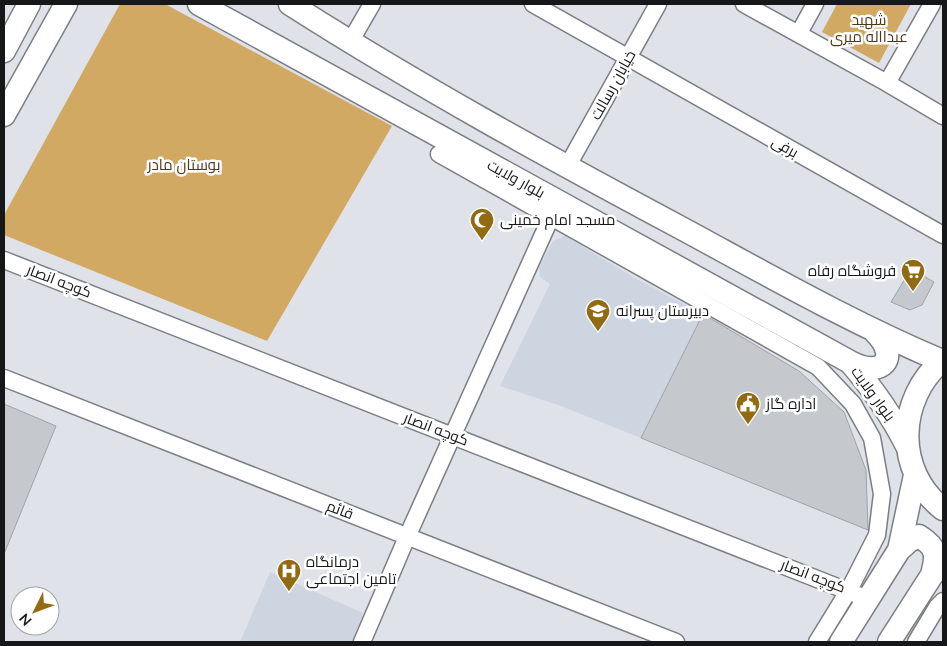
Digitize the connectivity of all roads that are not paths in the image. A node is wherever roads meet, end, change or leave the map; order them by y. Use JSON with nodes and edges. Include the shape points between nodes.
{"nodes":[{"id":1,"x":29,"y":4,"type":"edge"},
{"id":2,"x":66,"y":4,"type":"edge"},
{"id":3,"x":199,"y":4,"type":"edge"},
{"id":4,"x":290,"y":4,"type":"edge"},
{"id":5,"x":372,"y":4,"type":"edge"},
{"id":6,"x":533,"y":4,"type":"edge"},
{"id":7,"x":658,"y":4,"type":"edge"},
{"id":8,"x":744,"y":4,"type":"edge"},
{"id":9,"x":815,"y":4,"type":"edge"},
{"id":10,"x":932,"y":4,"type":"edge"},
{"id":11,"x":799,"y":33,"type":"junction"},
{"id":12,"x":350,"y":42,"type":"junction"},
{"id":13,"x":4,"y":50,"type":"edge"},
{"id":14,"x":628,"y":59,"type":"junction"},
{"id":15,"x":887,"y":83,"type":"junction"},
{"id":16,"x":4,"y":115,"type":"edge"},
{"id":17,"x":943,"y":116,"type":"edge"},
{"id":18,"x":439,"y":154,"type":"dead end"},
{"id":19,"x":567,"y":167,"type":"junction"},
{"id":20,"x":555,"y":209,"type":"junction"},
{"id":21,"x":943,"y":235,"type":"edge"},
{"id":22,"x":4,"y":260,"type":"edge"},
{"id":23,"x":875,"y":332,"type":"junction"},
{"id":24,"x":943,"y":360,"type":"edge"},
{"id":25,"x":850,"y":362,"type":"junction"},
{"id":26,"x":4,"y":378,"type":"edge"},
{"id":27,"x":453,"y":436,"type":"junction"},
{"id":28,"x":907,"y":446,"type":"junction"},
{"id":29,"x":916,"y":475,"type":"junction"},
{"id":30,"x":943,"y":509,"type":"edge"},
{"id":31,"x":407,"y":536,"type":"junction"},
{"id":32,"x":899,"y":550,"type":"junction"},
{"id":33,"x":938,"y":569,"type":"edge"},
{"id":34,"x":859,"y":595,"type":"junction"},
{"id":35,"x":943,"y":601,"type":"edge"},
{"id":36,"x":362,"y":642,"type":"edge"},
{"id":37,"x":676,"y":642,"type":"edge"},
{"id":38,"x":817,"y":642,"type":"edge"},
{"id":39,"x":841,"y":642,"type":"edge"},
{"id":40,"x":889,"y":642,"type":"edge"},
{"id":41,"x":916,"y":642,"type":"edge"}],
"edges":[{"from":1,"to":13,"type":"main road"},
{"from":2,"to":16,"type":"main road"},
{"from":3,"to":20,"type":"main road","name":"بلوار ولایت"},
{"from":4,"to":12,"type":"main road"},
{"from":5,"to":12,"type":"street"},
{"from":6,"to":14,"type":"street","name":"برفی"},
{"from":7,"to":14,"type":"street","name":"خیابان رسالت"},
{"from":8,"to":11,"type":"street"},
{"from":9,"to":11,"type":"street"},
{"from":10,"to":15,"type":"street"},
{"from":11,"to":15,"type":"street"},
{"from":12,"to":19,"type":"main road"},
{"from":14,"to":19,"type":"street","name":"خیابان رسالت"},
{"from":14,"to":21,"type":"street","name":"برفی"},
{"from":15,"to":17,"type":"street"},
{"from":18,"to":20,"type":"street"},
{"from":19,"to":23,"type":"main road"},
{"from":20,"to":25,"type":"main road","name":"بلوار ولایت"},
{"from":20,"to":27,"type":"street"},
{"from":20,"to":34,"type":"street","via":[[818,367],[853,404],[872,438],[882,494],[877,535]]},
{"from":22,"to":27,"type":"street","name":"کوچه انصار"},
{"from":23,"to":24,"type":"main road"},
{"from":23,"to":25,"type":"main road","via":[[886,342],[888,353],[883,364],[874,370],[862,369]]},
{"from":24,"to":28,"type":"main road","via":[[920,384],[908,414]]},
{"from":25,"to":28,"type":"main road","name":"بلوار ولایت","via":[[891,414]]},
{"from":26,"to":31,"type":"street","name":"قائم"},
{"from":27,"to":31,"type":"street"},
{"from":27,"to":34,"type":"street","name":"کوچه انصار"},
{"from":28,"to":29,"type":"main road"},
{"from":29,"to":30,"type":"main road","via":[[927,493]]},
{"from":29,"to":32,"type":"main road"},
{"from":31,"to":36,"type":"street"},
{"from":31,"to":37,"type":"street","name":"قائم"},
{"from":32,"to":33,"type":"main road","via":[[919,536],[931,544]]},
{"from":32,"to":34,"type":"main road"},
{"from":33,"to":40,"type":"main road"},
{"from":34,"to":38,"type":"street"},
{"from":34,"to":39,"type":"main road"},
{"from":35,"to":41,"type":"street","via":[[936,607]]}]}
